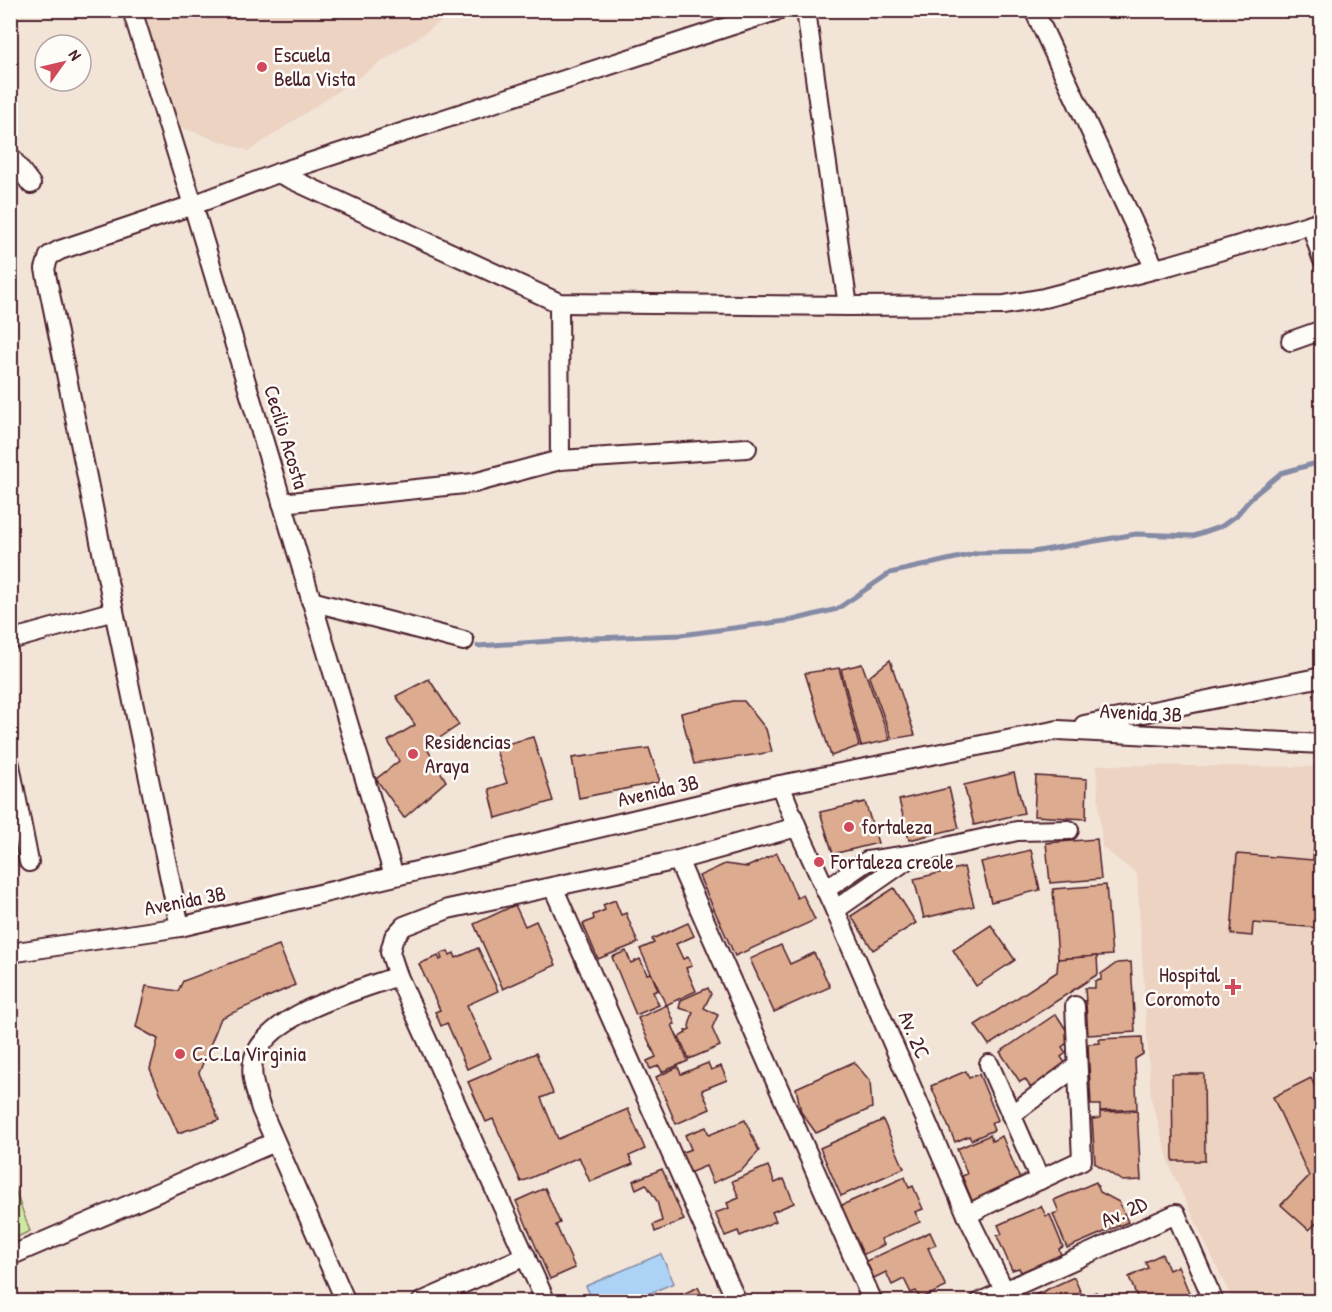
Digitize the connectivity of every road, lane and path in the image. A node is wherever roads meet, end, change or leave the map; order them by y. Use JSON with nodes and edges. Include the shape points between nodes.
{"nodes":[{"id":1,"x":132,"y":10,"type":"edge"},
{"id":2,"x":779,"y":10,"type":"edge"},
{"id":3,"x":806,"y":10,"type":"edge"},
{"id":4,"x":1034,"y":10,"type":"edge"},
{"id":5,"x":10,"y":156,"type":"edge"},
{"id":6,"x":279,"y":173,"type":"junction"},
{"id":7,"x":31,"y":184,"type":"dead end"},
{"id":8,"x":193,"y":205,"type":"junction"},
{"id":9,"x":1316,"y":222,"type":"edge"},
{"id":10,"x":1322,"y":258,"type":"edge"},
{"id":11,"x":1155,"y":269,"type":"junction"},
{"id":12,"x":559,"y":303,"type":"junction"},
{"id":13,"x":848,"y":306,"type":"junction"},
{"id":14,"x":1322,"y":330,"type":"edge"},
{"id":15,"x":1291,"y":340,"type":"dead end"},
{"id":16,"x":747,"y":448,"type":"dead end"},
{"id":17,"x":560,"y":460,"type":"junction"},
{"id":18,"x":282,"y":503,"type":"junction"},
{"id":19,"x":311,"y":601,"type":"junction"},
{"id":20,"x":114,"y":611,"type":"junction"},
{"id":21,"x":10,"y":640,"type":"edge"},
{"id":22,"x":464,"y":641,"type":"dead end"},
{"id":23,"x":1322,"y":677,"type":"edge"},
{"id":24,"x":1058,"y":730,"type":"junction"},
{"id":25,"x":1322,"y":744,"type":"edge"},
{"id":26,"x":10,"y":765,"type":"edge"},
{"id":27,"x":780,"y":785,"type":"junction"},
{"id":28,"x":797,"y":827,"type":"junction"},
{"id":29,"x":1069,"y":830,"type":"dead end"},
{"id":30,"x":915,"y":854,"type":"junction"},
{"id":31,"x":678,"y":860,"type":"junction"},
{"id":32,"x":29,"y":862,"type":"dead end"},
{"id":33,"x":394,"y":876,"type":"junction"},
{"id":34,"x":553,"y":887,"type":"junction"},
{"id":35,"x":825,"y":890,"type":"junction"},
{"id":36,"x":835,"y":910,"type":"junction"},
{"id":37,"x":180,"y":927,"type":"junction"},
{"id":38,"x":10,"y":952,"type":"edge"},
{"id":39,"x":398,"y":976,"type":"junction"},
{"id":40,"x":1075,"y":1006,"type":"dead end"},
{"id":41,"x":989,"y":1064,"type":"dead end"},
{"id":42,"x":1077,"y":1066,"type":"junction"},
{"id":43,"x":1011,"y":1115,"type":"junction"},
{"id":44,"x":275,"y":1142,"type":"junction"},
{"id":45,"x":1040,"y":1180,"type":"junction"},
{"id":46,"x":967,"y":1215,"type":"junction"},
{"id":47,"x":10,"y":1256,"type":"edge"},
{"id":48,"x":526,"y":1256,"type":"junction"},
{"id":49,"x":1007,"y":1296,"type":"edge"},
{"id":50,"x":345,"y":1302,"type":"edge"},
{"id":51,"x":421,"y":1302,"type":"edge"},
{"id":52,"x":546,"y":1302,"type":"edge"},
{"id":53,"x":737,"y":1302,"type":"edge"},
{"id":54,"x":873,"y":1302,"type":"edge"},
{"id":55,"x":980,"y":1302,"type":"edge"},
{"id":56,"x":1214,"y":1302,"type":"edge"}],
"edges":[{"from":1,"to":8,"type":"street","name":"Cecilio Acosta"},
{"from":2,"to":6,"type":"street"},
{"from":3,"to":13,"type":"street"},
{"from":4,"to":11,"type":"street"},
{"from":5,"to":7,"type":"street"},
{"from":6,"to":8,"type":"street"},
{"from":6,"to":12,"type":"street"},
{"from":8,"to":18,"type":"street","name":"Cecilio Acosta"},
{"from":8,"to":20,"type":"street","via":[[60,250],[50,256],[45,269]]},
{"from":9,"to":10,"type":"street"},
{"from":9,"to":11,"type":"street"},
{"from":11,"to":13,"type":"street","via":[[1004,305]]},
{"from":12,"to":13,"type":"street"},
{"from":12,"to":17,"type":"street"},
{"from":14,"to":15,"type":"street"},
{"from":16,"to":17,"type":"street"},
{"from":17,"to":18,"type":"street","via":[[474,483]]},
{"from":18,"to":19,"type":"street","name":"Cecilio Acosta"},
{"from":19,"to":22,"type":"street"},
{"from":19,"to":33,"type":"street","name":"Cecilio Acosta"},
{"from":20,"to":21,"type":"street"},
{"from":20,"to":37,"type":"street"},
{"from":23,"to":24,"type":"street"},
{"from":24,"to":25,"type":"street","name":"Avenida 3B"},
{"from":24,"to":27,"type":"street","name":"Avenida 3B"},
{"from":26,"to":32,"type":"street"},
{"from":27,"to":28,"type":"street","name":"Av. 2C"},
{"from":27,"to":33,"type":"street","name":"Avenida 3B"},
{"from":28,"to":31,"type":"street"},
{"from":28,"to":35,"type":"street","name":"Av. 2C"},
{"from":29,"to":30,"type":"street","via":[[1017,831]]},
{"from":30,"to":35,"type":"street","via":[[867,861]]},
{"from":30,"to":36,"type":"street"},
{"from":31,"to":34,"type":"street"},
{"from":31,"to":54,"type":"street"},
{"from":33,"to":37,"type":"street","name":"Avenida 3B"},
{"from":34,"to":39,"type":"street","via":[[448,909],[404,926],[394,937],[390,952]]},
{"from":34,"to":53,"type":"street"},
{"from":35,"to":36,"type":"street","name":"Av. 2C"},
{"from":36,"to":46,"type":"street","name":"Av. 2C"},
{"from":37,"to":38,"type":"street","name":"Avenida 3B"},
{"from":39,"to":44,"type":"street","via":[[319,1005],[267,1036],[255,1056],[252,1080]]},
{"from":39,"to":48,"type":"street"},
{"from":40,"to":42,"type":"street"},
{"from":41,"to":43,"type":"street"},
{"from":42,"to":43,"type":"street"},
{"from":42,"to":45,"type":"street","via":[[1082,1160]]},
{"from":43,"to":45,"type":"street"},
{"from":44,"to":47,"type":"street"},
{"from":44,"to":50,"type":"street"},
{"from":45,"to":46,"type":"street"},
{"from":46,"to":49,"type":"street","name":"Av. 2C"},
{"from":48,"to":51,"type":"street"},
{"from":48,"to":52,"type":"street"},
{"from":49,"to":55,"type":"street"},
{"from":49,"to":56,"type":"street","name":"Av. 2D","via":[[1176,1214]]}]}
